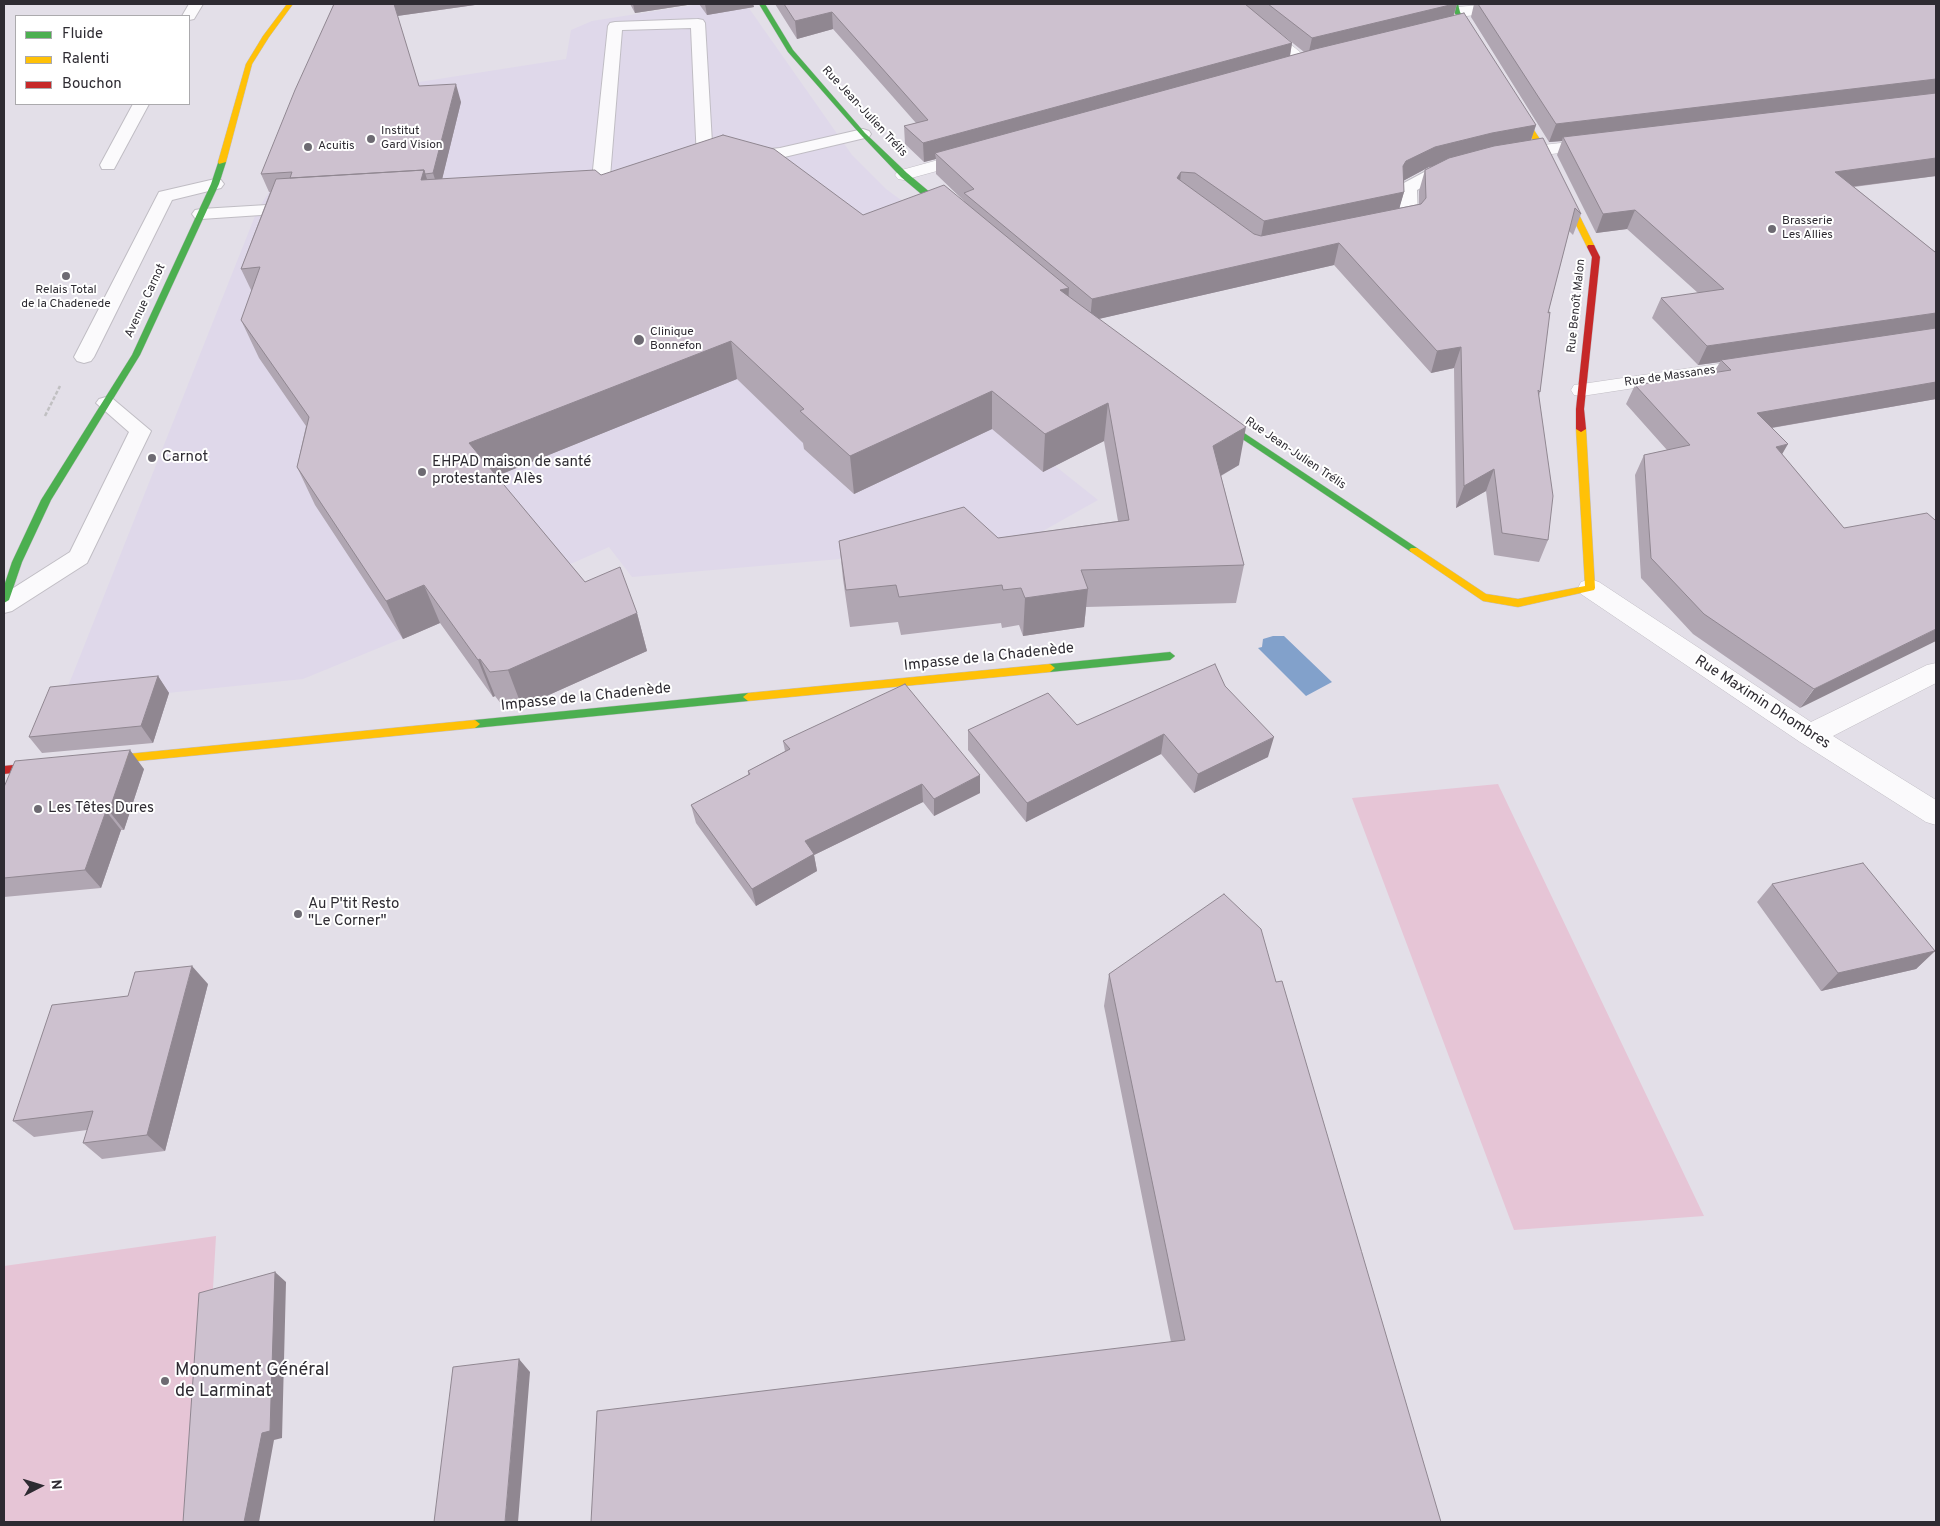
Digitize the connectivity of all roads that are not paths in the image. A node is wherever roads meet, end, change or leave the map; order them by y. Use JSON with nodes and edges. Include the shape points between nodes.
{"nodes":[{"id":1,"x":196,"y":4,"type":"edge"},
{"id":2,"x":290,"y":4,"type":"edge"},
{"id":3,"x":762,"y":4,"type":"edge"},
{"id":4,"x":1232,"y":4,"type":"edge"},
{"id":5,"x":1532,"y":4,"type":"edge"},
{"id":6,"x":190,"y":15,"type":"edge"},
{"id":7,"x":1457,"y":17,"type":"edge"},
{"id":8,"x":1324,"y":59,"type":"edge"},
{"id":9,"x":1486,"y":59,"type":"edge"},
{"id":10,"x":1305,"y":64,"type":"junction"},
{"id":11,"x":1286,"y":69,"type":"edge"},
{"id":12,"x":1507,"y":92,"type":"edge"},
{"id":13,"x":140,"y":105,"type":"edge"},
{"id":14,"x":863,"y":134,"type":"junction"},
{"id":15,"x":1612,"y":142,"type":"edge"},
{"id":16,"x":1543,"y":150,"type":"junction"},
{"id":17,"x":990,"y":151,"type":"edge"},
{"id":18,"x":1524,"y":154,"type":"edge"},
{"id":19,"x":705,"y":160,"type":"junction"},
{"id":20,"x":1469,"y":164,"type":"edge"},
{"id":21,"x":108,"y":165,"type":"dead end"},
{"id":22,"x":687,"y":166,"type":"edge"},
{"id":23,"x":904,"y":174,"type":"junction"},
{"id":24,"x":215,"y":184,"type":"junction"},
{"id":25,"x":617,"y":188,"type":"edge"},
{"id":26,"x":600,"y":189,"type":"junction"},
{"id":27,"x":580,"y":191,"type":"edge"},
{"id":28,"x":316,"y":207,"type":"edge"},
{"id":29,"x":201,"y":214,"type":"junction"},
{"id":30,"x":964,"y":226,"type":"edge"},
{"id":31,"x":1371,"y":226,"type":"edge"},
{"id":32,"x":84,"y":357,"type":"dead end"},
{"id":33,"x":1772,"y":362,"type":"edge"},
{"id":34,"x":1582,"y":390,"type":"junction"},
{"id":35,"x":106,"y":403,"type":"junction"},
{"id":36,"x":1201,"y":407,"type":"edge"},
{"id":37,"x":1590,"y":588,"type":"junction"},
{"id":38,"x":4,"y":600,"type":"edge"},
{"id":39,"x":4,"y":605,"type":"edge"},
{"id":40,"x":1170,"y":656,"type":"dead end"},
{"id":41,"x":1936,"y":672,"type":"edge"},
{"id":42,"x":1810,"y":735,"type":"junction"},
{"id":43,"x":87,"y":762,"type":"edge"},
{"id":44,"x":57,"y":765,"type":"edge"},
{"id":45,"x":4,"y":770,"type":"edge"},
{"id":46,"x":1936,"y":814,"type":"edge"}],
"edges":[{"from":1,"to":6,"type":"lane"},
{"from":2,"to":24,"type":"street","name":"Avenue Carnot","via":[[249,64]]},
{"from":3,"to":14,"type":"street","name":"Rue Jean-Julien Trélis","via":[[790,51]]},
{"from":4,"to":10,"type":"street"},
{"from":5,"to":7,"type":"street"},
{"from":7,"to":9,"type":"street"},
{"from":8,"to":10,"type":"street"},
{"from":10,"to":11,"type":"street"},
{"from":12,"to":16,"type":"street","name":"Rue Benoît Malon"},
{"from":13,"to":21,"type":"lane"},
{"from":14,"to":19,"type":"lane","via":[[780,153]]},
{"from":14,"to":23,"type":"street","name":"Rue Jean-Julien Trélis"},
{"from":15,"to":16,"type":"street"},
{"from":16,"to":18,"type":"lane"},
{"from":16,"to":34,"type":"street","name":"Rue Benoît Malon","via":[[1596,257]]},
{"from":17,"to":23,"type":"street"},
{"from":19,"to":22,"type":"lane"},
{"from":19,"to":26,"type":"lane","via":[[698,23],[615,26]]},
{"from":20,"to":31,"type":"lane","via":[[1436,173],[1408,188],[1409,219]]},
{"from":23,"to":30,"type":"street","name":"Rue Jean-Julien Trélis"},
{"from":24,"to":29,"type":"street","name":"Avenue Carnot"},
{"from":24,"to":32,"type":"lane","via":[[165,196]]},
{"from":25,"to":26,"type":"lane"},
{"from":26,"to":27,"type":"lane"},
{"from":28,"to":29,"type":"lane"},
{"from":29,"to":35,"type":"street","name":"Avenue Carnot","via":[[136,355]]},
{"from":33,"to":34,"type":"street","name":"Rue de Massanes"},
{"from":34,"to":37,"type":"street","name":"Rue Benoît Malon","via":[[1580,409]]},
{"from":35,"to":38,"type":"street","name":"Avenue Carnot","via":[[46,500],[17,562]]},
{"from":35,"to":39,"type":"lane","via":[[140,431],[79,557]]},
{"from":36,"to":37,"type":"street","name":"Rue Jean-Julien Trélis","via":[[1483,597],[1518,603]]},
{"from":37,"to":42,"type":"street","name":"Rue Maximin Dhombres"},
{"from":40,"to":43,"type":"street","name":"Impasse de la Chadenède"},
{"from":41,"to":42,"type":"street"},
{"from":42,"to":46,"type":"street","name":"Rue Maximin Dhombres"},
{"from":44,"to":45,"type":"street"}]}
